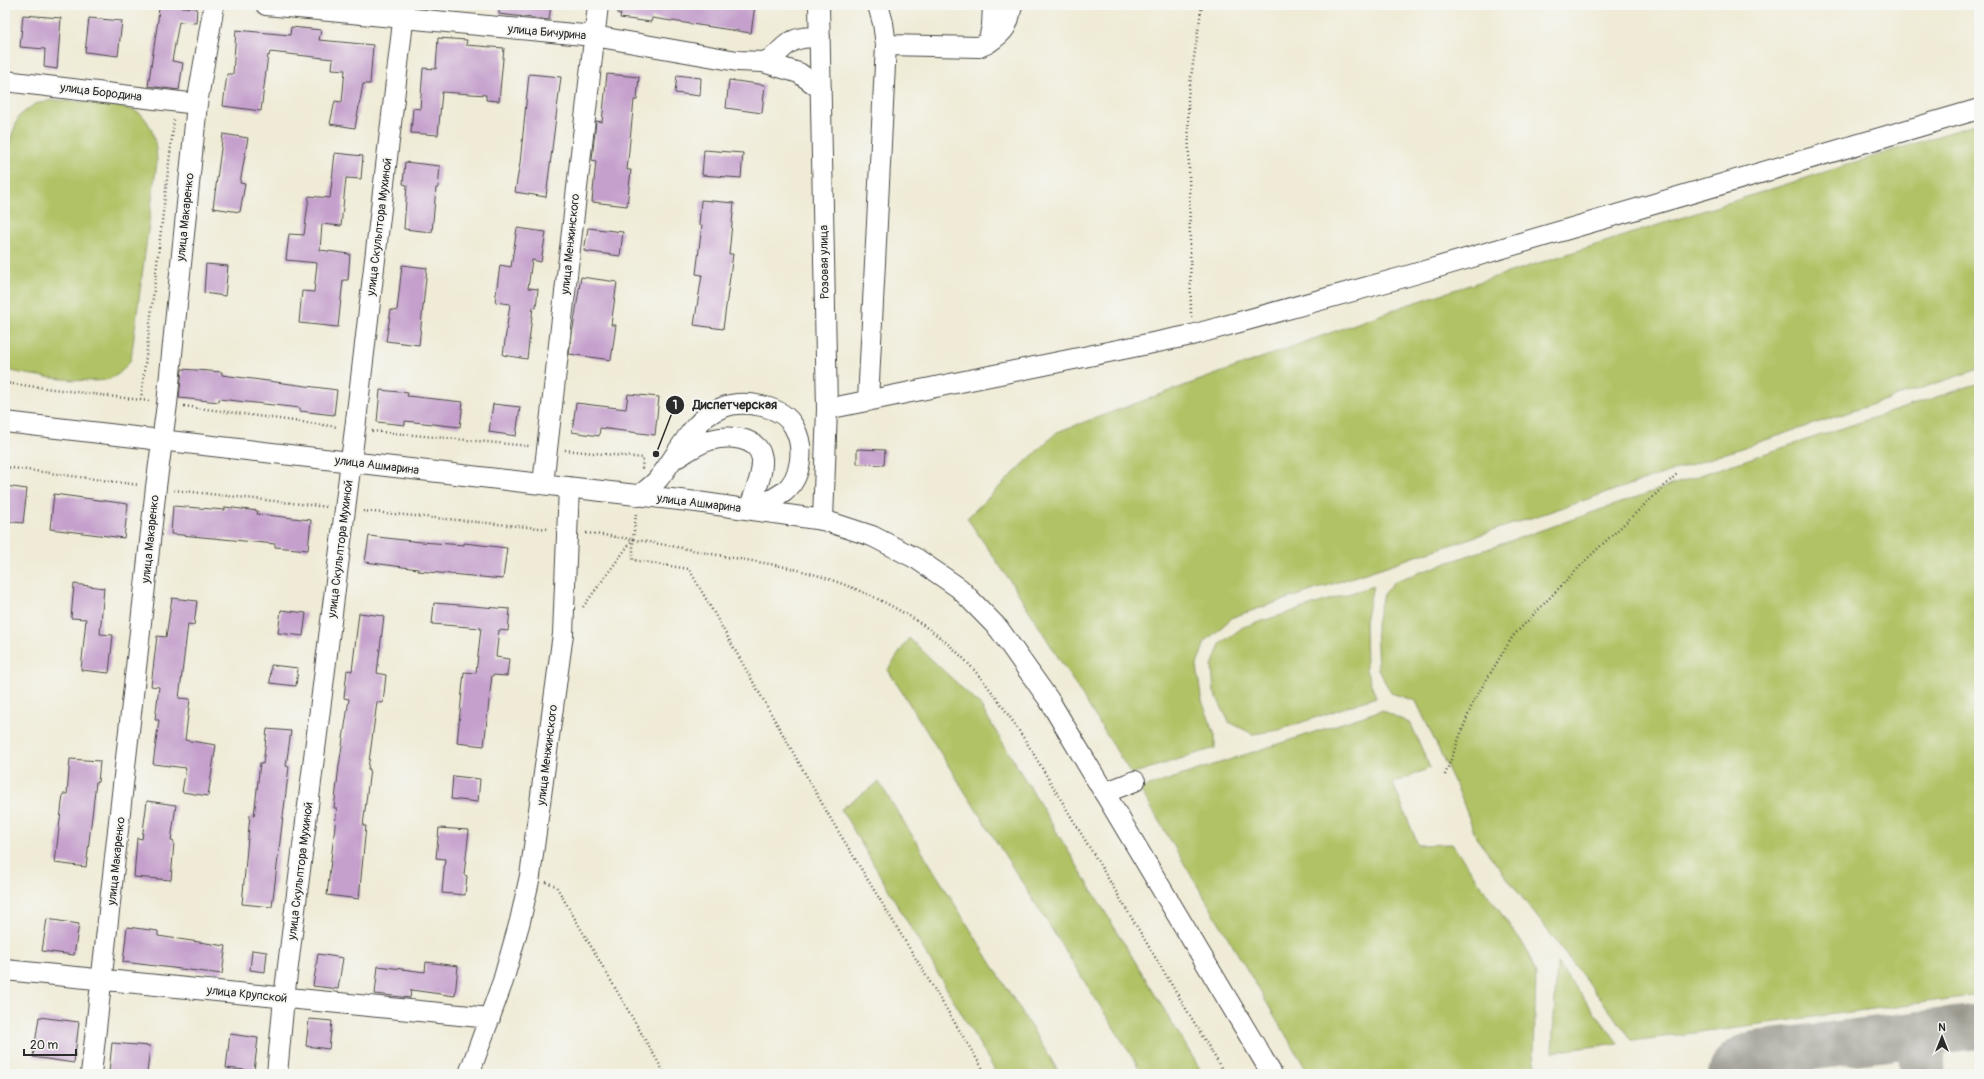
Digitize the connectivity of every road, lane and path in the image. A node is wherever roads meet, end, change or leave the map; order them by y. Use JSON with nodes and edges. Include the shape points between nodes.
{"nodes":[{"id":1,"x":214,"y":5,"type":"edge"},
{"id":2,"x":266,"y":5,"type":"edge"},
{"id":3,"x":598,"y":5,"type":"edge"},
{"id":4,"x":819,"y":5,"type":"edge"},
{"id":5,"x":878,"y":5,"type":"edge"},
{"id":6,"x":993,"y":5,"type":"edge"},
{"id":7,"x":1012,"y":5,"type":"edge"},
{"id":8,"x":1202,"y":5,"type":"edge"},
{"id":9,"x":404,"y":12,"type":"edge"},
{"id":10,"x":594,"y":36,"type":"junction"},
{"id":11,"x":820,"y":37,"type":"junction"},
{"id":12,"x":988,"y":43,"type":"junction"},
{"id":13,"x":886,"y":45,"type":"junction"},
{"id":14,"x":763,"y":62,"type":"junction"},
{"id":15,"x":5,"y":81,"type":"edge"},
{"id":16,"x":821,"y":89,"type":"junction"},
{"id":17,"x":176,"y":101,"type":"junction"},
{"id":18,"x":196,"y":104,"type":"junction"},
{"id":19,"x":1979,"y":109,"type":"edge"},
{"id":20,"x":1191,"y":316,"type":"dead end"},
{"id":21,"x":5,"y":382,"type":"edge"},
{"id":22,"x":141,"y":399,"type":"junction"},
{"id":23,"x":868,"y":401,"type":"junction"},
{"id":24,"x":167,"y":404,"type":"junction"},
{"id":25,"x":827,"y":409,"type":"junction"},
{"id":26,"x":5,"y":422,"type":"edge"},
{"id":27,"x":355,"y":429,"type":"junction"},
{"id":28,"x":161,"y":440,"type":"junction"},
{"id":29,"x":547,"y":448,"type":"junction"},
{"id":30,"x":643,"y":458,"type":"dead end"},
{"id":31,"x":351,"y":462,"type":"junction"},
{"id":32,"x":670,"y":462,"type":"junction"},
{"id":33,"x":5,"y":466,"type":"edge"},
{"id":34,"x":1677,"y":474,"type":"dead end"},
{"id":35,"x":543,"y":484,"type":"junction"},
{"id":36,"x":569,"y":487,"type":"junction"},
{"id":37,"x":156,"y":488,"type":"junction"},
{"id":38,"x":637,"y":505,"type":"junction"},
{"id":39,"x":345,"y":509,"type":"junction"},
{"id":40,"x":749,"y":509,"type":"junction"},
{"id":41,"x":823,"y":520,"type":"junction"},
{"id":42,"x":568,"y":531,"type":"junction"},
{"id":43,"x":633,"y":539,"type":"junction"},
{"id":44,"x":581,"y":608,"type":"dead end"},
{"id":45,"x":1445,"y":775,"type":"dead end"},
{"id":46,"x":1135,"y":781,"type":"dead end"},
{"id":47,"x":1104,"y":793,"type":"junction"},
{"id":48,"x":530,"y":876,"type":"junction"},
{"id":49,"x":5,"y":970,"type":"edge"},
{"id":50,"x":103,"y":979,"type":"junction"},
{"id":51,"x":284,"y":998,"type":"junction"},
{"id":52,"x":490,"y":1018,"type":"junction"},
{"id":53,"x":91,"y":1074,"type":"edge"},
{"id":54,"x":277,"y":1074,"type":"edge"},
{"id":55,"x":469,"y":1074,"type":"edge"},
{"id":56,"x":665,"y":1074,"type":"edge"},
{"id":57,"x":986,"y":1074,"type":"edge"},
{"id":58,"x":1225,"y":1074,"type":"edge"},
{"id":59,"x":1272,"y":1074,"type":"edge"}],
"edges":[{"from":1,"to":18,"type":"street","name":"улица Макаренко"},
{"from":2,"to":9,"type":"street","name":"улица Бичурина"},
{"from":3,"to":10,"type":"street","name":"улица Менжинского"},
{"from":4,"to":11,"type":"street","name":"Розовая улица"},
{"from":5,"to":13,"type":"street"},
{"from":6,"to":12,"type":"street"},
{"from":7,"to":12,"type":"street","via":[[1008,26]]},
{"from":8,"to":20,"type":"path","via":[[1188,97]]},
{"from":9,"to":10,"type":"street","name":"улица Бичурина"},
{"from":9,"to":27,"type":"street","name":"улица Скульптора Мухиной"},
{"from":10,"to":14,"type":"street","name":"улица Бичурина","via":[[737,61]]},
{"from":10,"to":29,"type":"street","name":"улица Менжинского"},
{"from":11,"to":14,"type":"street","via":[[791,42],[773,59]]},
{"from":11,"to":16,"type":"street","name":"Розовая улица"},
{"from":12,"to":13,"type":"street","via":[[979,47]]},
{"from":13,"to":23,"type":"street"},
{"from":14,"to":16,"type":"street","name":"улица Бичурина","via":[[799,73]]},
{"from":15,"to":17,"type":"street","name":"улица Бородина"},
{"from":16,"to":25,"type":"street","name":"Розовая улица"},
{"from":17,"to":18,"type":"street","name":"улица Бородина"},
{"from":17,"to":22,"type":"path"},
{"from":18,"to":24,"type":"street","name":"улица Макаренко"},
{"from":19,"to":23,"type":"street","via":[[1404,277],[1192,335]]},
{"from":21,"to":22,"type":"path"},
{"from":22,"to":24,"type":"path"},
{"from":23,"to":25,"type":"street"},
{"from":24,"to":27,"type":"path"},
{"from":24,"to":28,"type":"street","name":"улица Макаренко"},
{"from":25,"to":41,"type":"street","name":"Розовая улица"},
{"from":26,"to":28,"type":"street","name":"улица Ашмарина"},
{"from":27,"to":29,"type":"path"},
{"from":27,"to":31,"type":"street","name":"улица Скульптора Мухиной"},
{"from":28,"to":31,"type":"street","name":"улица Ашмарина"},
{"from":28,"to":37,"type":"street","name":"улица Макаренко"},
{"from":29,"to":30,"type":"path"},
{"from":29,"to":35,"type":"street","name":"улица Менжинского"},
{"from":31,"to":35,"type":"street","name":"улица Ашмарина"},
{"from":31,"to":39,"type":"street","name":"улица Скульптора Мухиной"},
{"from":32,"to":38,"type":"street"},
{"from":32,"to":40,"type":"street","via":[[712,439],[738,439],[754,444],[759,450],[762,468]]},
{"from":32,"to":40,"type":"street","via":[[694,428],[706,416],[722,407],[741,404],[761,406],[781,414],[793,426],[800,446],[796,476],[785,491],[769,502]]},
{"from":33,"to":37,"type":"path"},
{"from":34,"to":45,"type":"path","via":[[1588,558],[1513,636],[1473,702]]},
{"from":35,"to":36,"type":"street","name":"улица Ашмарина"},
{"from":36,"to":38,"type":"street","name":"улица Ашмарина"},
{"from":36,"to":42,"type":"street","name":"улица Менжинского"},
{"from":37,"to":39,"type":"path"},
{"from":37,"to":50,"type":"street","name":"улица Макаренко"},
{"from":38,"to":40,"type":"street","name":"улица Ашмарина"},
{"from":38,"to":43,"type":"path"},
{"from":39,"to":42,"type":"path"},
{"from":39,"to":51,"type":"street","name":"улица Скульптора Мухиной"},
{"from":40,"to":41,"type":"street","name":"улица Ашмарина"},
{"from":41,"to":47,"type":"street","name":"улица Ашмарина","via":[[872,536],[917,559],[959,588],[999,629],[1049,700]]},
{"from":42,"to":43,"type":"path"},
{"from":42,"to":48,"type":"street","name":"улица Менжинского","via":[[563,634]]},
{"from":43,"to":44,"type":"path"},
{"from":43,"to":57,"type":"path","via":[[633,560],[689,569],[832,821]]},
{"from":43,"to":58,"type":"path","via":[[795,570],[847,586],[904,613],[934,633],[961,656],[1001,702],[1027,743]]},
{"from":46,"to":47,"type":"street"},
{"from":47,"to":59,"type":"street","name":"улица Ашмарина"},
{"from":48,"to":52,"type":"street","name":"улица Менжинского","via":[[518,929]]},
{"from":48,"to":56,"type":"path","via":[[556,886]]},
{"from":49,"to":50,"type":"street","name":"улица Крупской"},
{"from":50,"to":51,"type":"street","name":"улица Крупской"},
{"from":50,"to":53,"type":"street","name":"улица Макаренко"},
{"from":51,"to":52,"type":"street","name":"улица Крупской"},
{"from":51,"to":54,"type":"street","name":"улица Скульптора Мухиной"},
{"from":52,"to":55,"type":"street","name":"улица Менжинского"}]}
